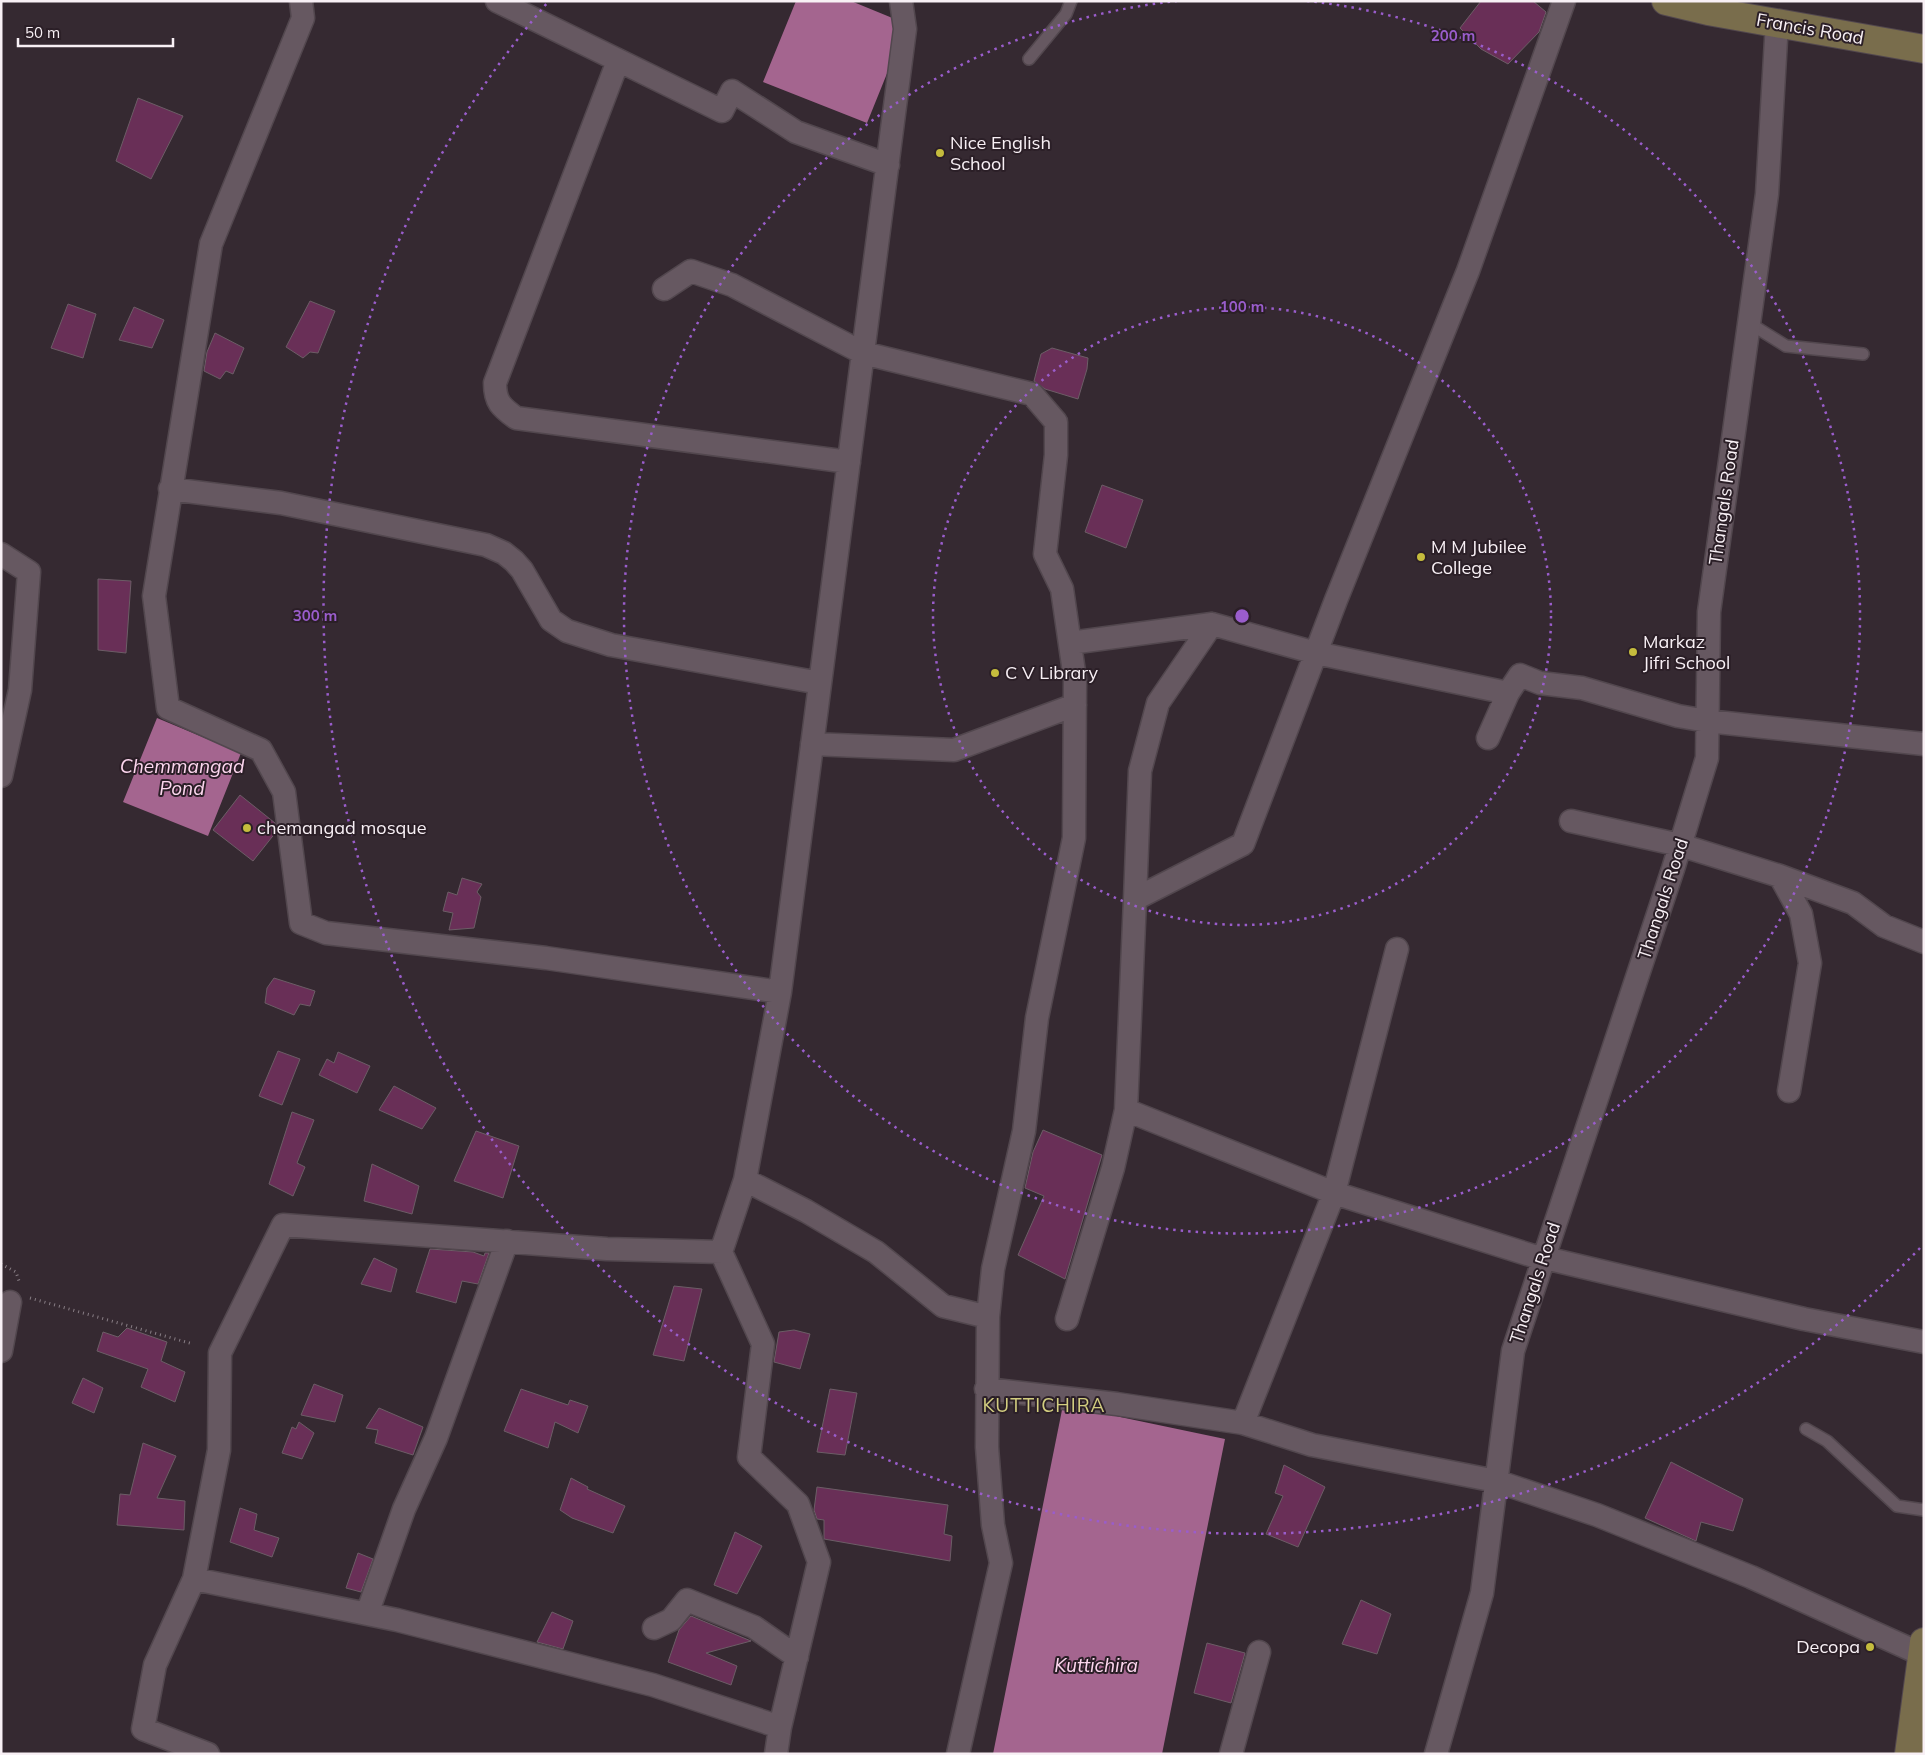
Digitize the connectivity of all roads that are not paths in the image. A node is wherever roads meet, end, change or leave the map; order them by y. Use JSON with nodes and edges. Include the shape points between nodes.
{"nodes":[{"id":1,"x":302,"y":1,"type":"edge"},
{"id":2,"x":497,"y":1,"type":"edge"},
{"id":3,"x":901,"y":1,"type":"edge"},
{"id":4,"x":1071,"y":1,"type":"edge"},
{"id":5,"x":1564,"y":1,"type":"edge"},
{"id":6,"x":1666,"y":1,"type":"edge"},
{"id":7,"x":1708,"y":6,"type":"edge"},
{"id":8,"x":1777,"y":22,"type":"junction"},
{"id":9,"x":1924,"y":49,"type":"edge"},
{"id":10,"x":1029,"y":59,"type":"dead end"},
{"id":11,"x":618,"y":61,"type":"junction"},
{"id":12,"x":888,"y":165,"type":"junction"},
{"id":13,"x":664,"y":289,"type":"dead end"},
{"id":14,"x":1749,"y":323,"type":"junction"},
{"id":15,"x":863,"y":353,"type":"junction"},
{"id":16,"x":1863,"y":354,"type":"dead end"},
{"id":17,"x":849,"y":462,"type":"junction"},
{"id":18,"x":170,"y":489,"type":"junction"},
{"id":19,"x":1,"y":554,"type":"edge"},
{"id":20,"x":1212,"y":624,"type":"junction"},
{"id":21,"x":1070,"y":643,"type":"junction"},
{"id":22,"x":1316,"y":653,"type":"junction"},
{"id":23,"x":820,"y":683,"type":"junction"},
{"id":24,"x":1508,"y":692,"type":"junction"},
{"id":25,"x":1075,"y":705,"type":"junction"},
{"id":26,"x":1707,"y":721,"type":"junction"},
{"id":27,"x":1488,"y":738,"type":"dead end"},
{"id":28,"x":812,"y":744,"type":"junction"},
{"id":29,"x":1924,"y":744,"type":"edge"},
{"id":30,"x":1,"y":776,"type":"edge"},
{"id":31,"x":1571,"y":821,"type":"dead end"},
{"id":32,"x":1680,"y":845,"type":"junction"},
{"id":33,"x":1780,"y":876,"type":"junction"},
{"id":34,"x":1135,"y":899,"type":"junction"},
{"id":35,"x":1924,"y":942,"type":"edge"},
{"id":36,"x":1397,"y":949,"type":"dead end"},
{"id":37,"x":780,"y":992,"type":"junction"},
{"id":38,"x":1789,"y":1090,"type":"dead end"},
{"id":39,"x":1126,"y":1110,"type":"junction"},
{"id":40,"x":745,"y":1180,"type":"junction"},
{"id":41,"x":1334,"y":1193,"type":"junction"},
{"id":42,"x":507,"y":1241,"type":"junction"},
{"id":43,"x":722,"y":1252,"type":"junction"},
{"id":44,"x":1543,"y":1259,"type":"junction"},
{"id":45,"x":19,"y":1296,"type":"road end"},
{"id":46,"x":988,"y":1317,"type":"junction"},
{"id":47,"x":1067,"y":1319,"type":"dead end"},
{"id":48,"x":1924,"y":1342,"type":"edge"},
{"id":49,"x":1,"y":1350,"type":"edge"},
{"id":50,"x":986,"y":1389,"type":"junction"},
{"id":51,"x":1243,"y":1423,"type":"junction"},
{"id":52,"x":1806,"y":1429,"type":"dead end"},
{"id":53,"x":1496,"y":1481,"type":"junction"},
{"id":54,"x":1924,"y":1510,"type":"edge"},
{"id":55,"x":194,"y":1579,"type":"junction"},
{"id":56,"x":366,"y":1614,"type":"junction"},
{"id":57,"x":654,"y":1628,"type":"dead end"},
{"id":58,"x":1922,"y":1648,"type":"edge"},
{"id":59,"x":1259,"y":1652,"type":"dead end"},
{"id":60,"x":797,"y":1657,"type":"junction"},
{"id":61,"x":780,"y":1726,"type":"junction"},
{"id":62,"x":208,"y":1754,"type":"edge"},
{"id":63,"x":776,"y":1754,"type":"edge"},
{"id":64,"x":958,"y":1754,"type":"edge"},
{"id":65,"x":1232,"y":1754,"type":"edge"},
{"id":66,"x":1436,"y":1754,"type":"edge"},
{"id":67,"x":1909,"y":1754,"type":"edge"}],
"edges":[{"from":1,"to":18,"type":"street","via":[[303,18],[211,244]]},
{"from":2,"to":11,"type":"street"},
{"from":3,"to":12,"type":"street","via":[[905,28]]},
{"from":4,"to":10,"type":"lane","via":[[1066,14]]},
{"from":5,"to":22,"type":"street","via":[[1468,271]]},
{"from":6,"to":7,"type":"main road","name":"Francis Road"},
{"from":7,"to":8,"type":"main road","name":"Francis Road"},
{"from":8,"to":9,"type":"main road","name":"Francis Road"},
{"from":8,"to":14,"type":"street","name":"Thangals Road","via":[[1767,194]]},
{"from":11,"to":12,"type":"street","via":[[722,111],[732,91],[796,132]]},
{"from":11,"to":17,"type":"street","via":[[495,383],[495,396],[503,409],[516,418]]},
{"from":12,"to":15,"type":"street"},
{"from":13,"to":15,"type":"street","via":[[690,271],[732,285]]},
{"from":14,"to":16,"type":"lane","via":[[1786,346]]},
{"from":14,"to":26,"type":"street","name":"Thangals Road","via":[[1709,612]]},
{"from":15,"to":17,"type":"street"},
{"from":15,"to":21,"type":"street","via":[[1032,394],[1056,422],[1056,455],[1045,554],[1062,589]]},
{"from":17,"to":23,"type":"street"},
{"from":18,"to":23,"type":"street","via":[[281,503],[486,545],[514,561],[551,620],[567,631],[611,645]]},
{"from":18,"to":37,"type":"street","via":[[154,596],[168,708],[261,750],[284,792],[301,923],[326,934],[546,958]]},
{"from":19,"to":30,"type":"street","via":[[29,572],[20,690]]},
{"from":20,"to":21,"type":"street"},
{"from":20,"to":22,"type":"street"},
{"from":20,"to":34,"type":"street","via":[[1158,703],[1140,772]]},
{"from":21,"to":25,"type":"street"},
{"from":22,"to":24,"type":"street"},
{"from":22,"to":34,"type":"street","via":[[1243,844]]},
{"from":23,"to":28,"type":"street"},
{"from":24,"to":26,"type":"street","via":[[1520,675],[1540,683],[1582,688],[1678,716]]},
{"from":24,"to":27,"type":"street"},
{"from":25,"to":28,"type":"street","via":[[954,750]]},
{"from":25,"to":46,"type":"street","via":[[1074,838],[1037,1018],[1024,1131],[994,1269]]},
{"from":26,"to":29,"type":"street"},
{"from":26,"to":32,"type":"street","name":"Thangals Road","via":[[1707,758]]},
{"from":28,"to":37,"type":"street"},
{"from":31,"to":32,"type":"street"},
{"from":32,"to":33,"type":"street"},
{"from":32,"to":44,"type":"street","name":"Thangals Road"},
{"from":33,"to":35,"type":"street","via":[[1852,902],[1884,926]]},
{"from":33,"to":38,"type":"street","via":[[1801,914],[1810,963]]},
{"from":34,"to":39,"type":"street"},
{"from":36,"to":41,"type":"street"},
{"from":37,"to":40,"type":"street"},
{"from":39,"to":41,"type":"street"},
{"from":39,"to":47,"type":"street","via":[[1113,1168]]},
{"from":40,"to":43,"type":"street"},
{"from":40,"to":46,"type":"street","via":[[876,1252],[942,1306]]},
{"from":41,"to":44,"type":"street"},
{"from":41,"to":51,"type":"street"},
{"from":42,"to":43,"type":"street","via":[[607,1249]]},
{"from":42,"to":55,"type":"street","via":[[283,1225],[220,1353],[218,1450]]},
{"from":42,"to":56,"type":"street","via":[[436,1438],[404,1509]]},
{"from":43,"to":60,"type":"street","via":[[763,1344],[749,1457],[798,1504],[820,1562]]},
{"from":44,"to":48,"type":"street","via":[[1804,1319]]},
{"from":44,"to":53,"type":"street","name":"Thangals Road","via":[[1513,1350]]},
{"from":45,"to":49,"type":"street"},
{"from":46,"to":50,"type":"street"},
{"from":50,"to":51,"type":"street"},
{"from":50,"to":64,"type":"street","via":[[986,1447],[1000,1563]]},
{"from":51,"to":53,"type":"street","via":[[1312,1445]]},
{"from":52,"to":54,"type":"lane","via":[[1827,1441],[1897,1506]]},
{"from":53,"to":58,"type":"street","via":[[1597,1515]]},
{"from":53,"to":66,"type":"street","name":"Thangals Road","via":[[1482,1593]]},
{"from":55,"to":56,"type":"street"},
{"from":55,"to":62,"type":"street","via":[[155,1665],[142,1729]]},
{"from":56,"to":61,"type":"street","via":[[653,1684]]},
{"from":57,"to":60,"type":"street","via":[[671,1620],[687,1600],[754,1626]]},
{"from":58,"to":67,"type":"main road"},
{"from":59,"to":65,"type":"street"},
{"from":60,"to":61,"type":"street"},
{"from":61,"to":63,"type":"street"}]}
